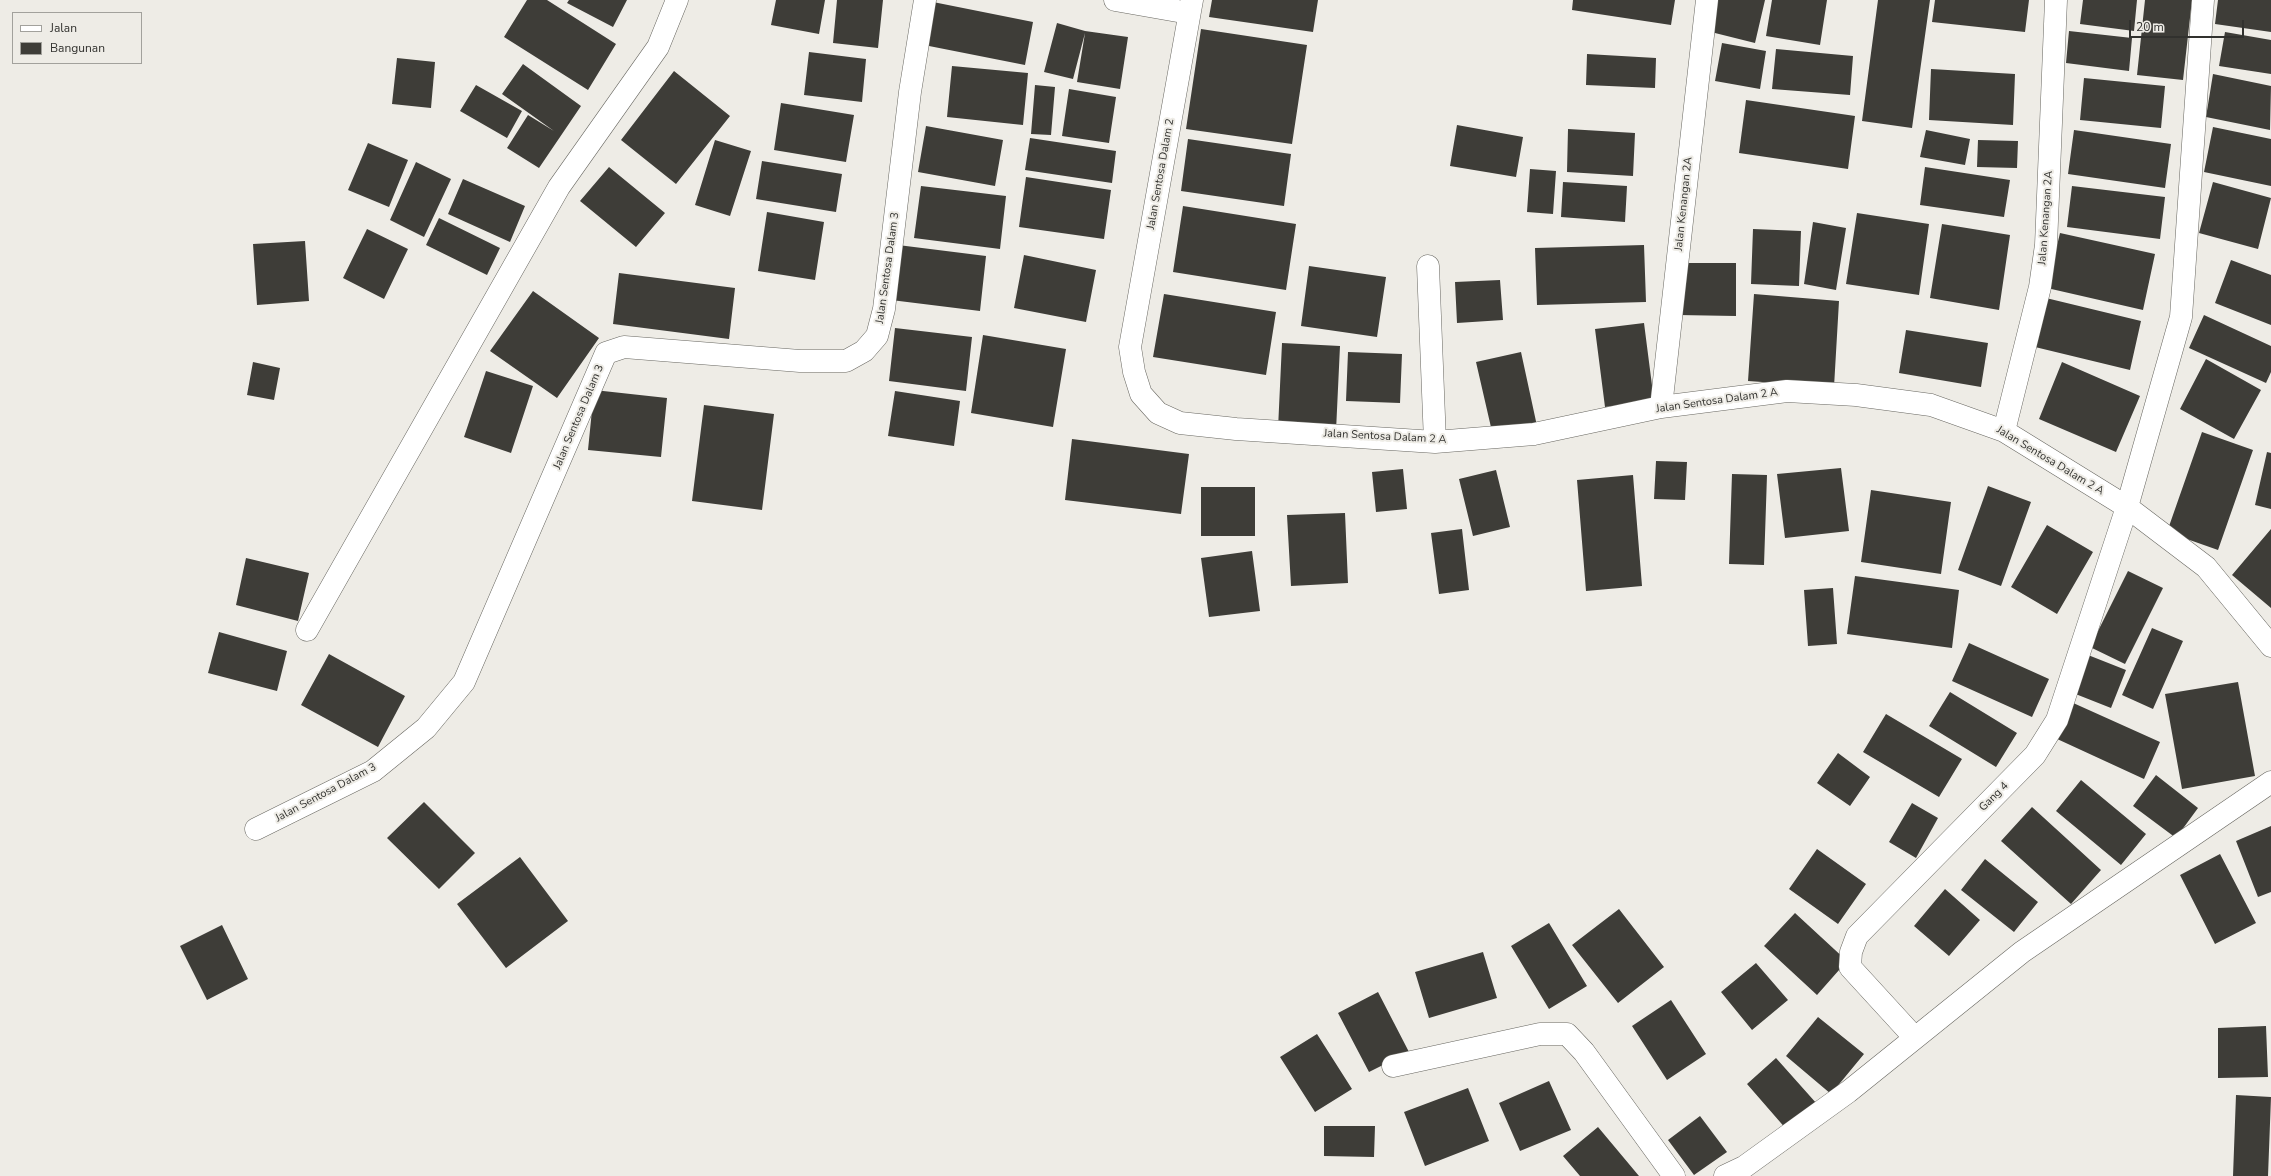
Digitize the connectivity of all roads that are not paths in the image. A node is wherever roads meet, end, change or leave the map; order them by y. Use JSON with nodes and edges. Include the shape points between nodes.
{"nodes":[{"id":1,"x":677,"y":0,"type":"edge"},
{"id":2,"x":925,"y":0,"type":"edge"},
{"id":3,"x":1115,"y":0,"type":"edge"},
{"id":4,"x":1708,"y":0,"type":"edge"},
{"id":5,"x":2056,"y":0,"type":"edge"},
{"id":6,"x":2203,"y":0,"type":"edge"},
{"id":7,"x":1190,"y":7,"type":"edge"},
{"id":8,"x":1428,"y":266,"type":"dead end"},
{"id":9,"x":1130,"y":347,"type":"joint"},
{"id":10,"x":1661,"y":407,"type":"junction"},
{"id":11,"x":2004,"y":431,"type":"junction"},
{"id":12,"x":1435,"y":442,"type":"junction"},
{"id":13,"x":2128,"y":507,"type":"junction"},
{"id":14,"x":307,"y":630,"type":"dead end"},
{"id":15,"x":2271,"y":646,"type":"edge"},
{"id":16,"x":2271,"y":782,"type":"edge"},
{"id":17,"x":256,"y":829,"type":"dead end"},
{"id":18,"x":1915,"y":1038,"type":"junction"},
{"id":19,"x":1393,"y":1066,"type":"dead end"},
{"id":20,"x":1674,"y":1176,"type":"edge"},
{"id":21,"x":1725,"y":1176,"type":"edge"}],
"edges":[{"from":1,"to":14,"type":"street","via":[[658,47],[559,187]]},
{"from":2,"to":17,"type":"street","name":"Jalan Sentosa Dalam 3","via":[[910,92],[884,309],[877,336],[864,351],[846,361],[800,361],[624,347],[606,353],[464,682],[426,728],[373,771]]},
{"from":3,"to":7,"type":"street"},
{"from":4,"to":10,"type":"street","name":"Jalan Kenangan 2A"},
{"from":5,"to":11,"type":"street","name":"Jalan Kenangan 2A","via":[[2046,245],[2040,287]]},
{"from":6,"to":13,"type":"street","via":[[2181,317]]},
{"from":7,"to":9,"type":"street","name":"Jalan Sentosa Dalam 2"},
{"from":8,"to":12,"type":"street"},
{"from":9,"to":12,"type":"street","name":"Jalan Sentosa Dalam 2 A","via":[[1140,394],[1158,413],[1180,423]]},
{"from":10,"to":11,"type":"street","name":"Jalan Sentosa Dalam 2 A","via":[[1788,391],[1856,395],[1931,405]]},
{"from":10,"to":12,"type":"street","name":"Jalan Sentosa Dalam 2 A","via":[[1534,434]]},
{"from":11,"to":13,"type":"street","name":"Jalan Sentosa Dalam 2 A"},
{"from":13,"to":15,"type":"street","name":"Jalan Sentosa Dalam 2 A","via":[[2206,568]]},
{"from":13,"to":18,"type":"street","name":"Gang 4","via":[[2056,720],[2035,755],[1857,936],[1851,952],[1850,968]]},
{"from":16,"to":18,"type":"street","via":[[2022,952]]},
{"from":18,"to":21,"type":"street","via":[[1848,1092],[1744,1167]]},
{"from":19,"to":20,"type":"street","via":[[1540,1034],[1567,1034],[1584,1052]]}]}
